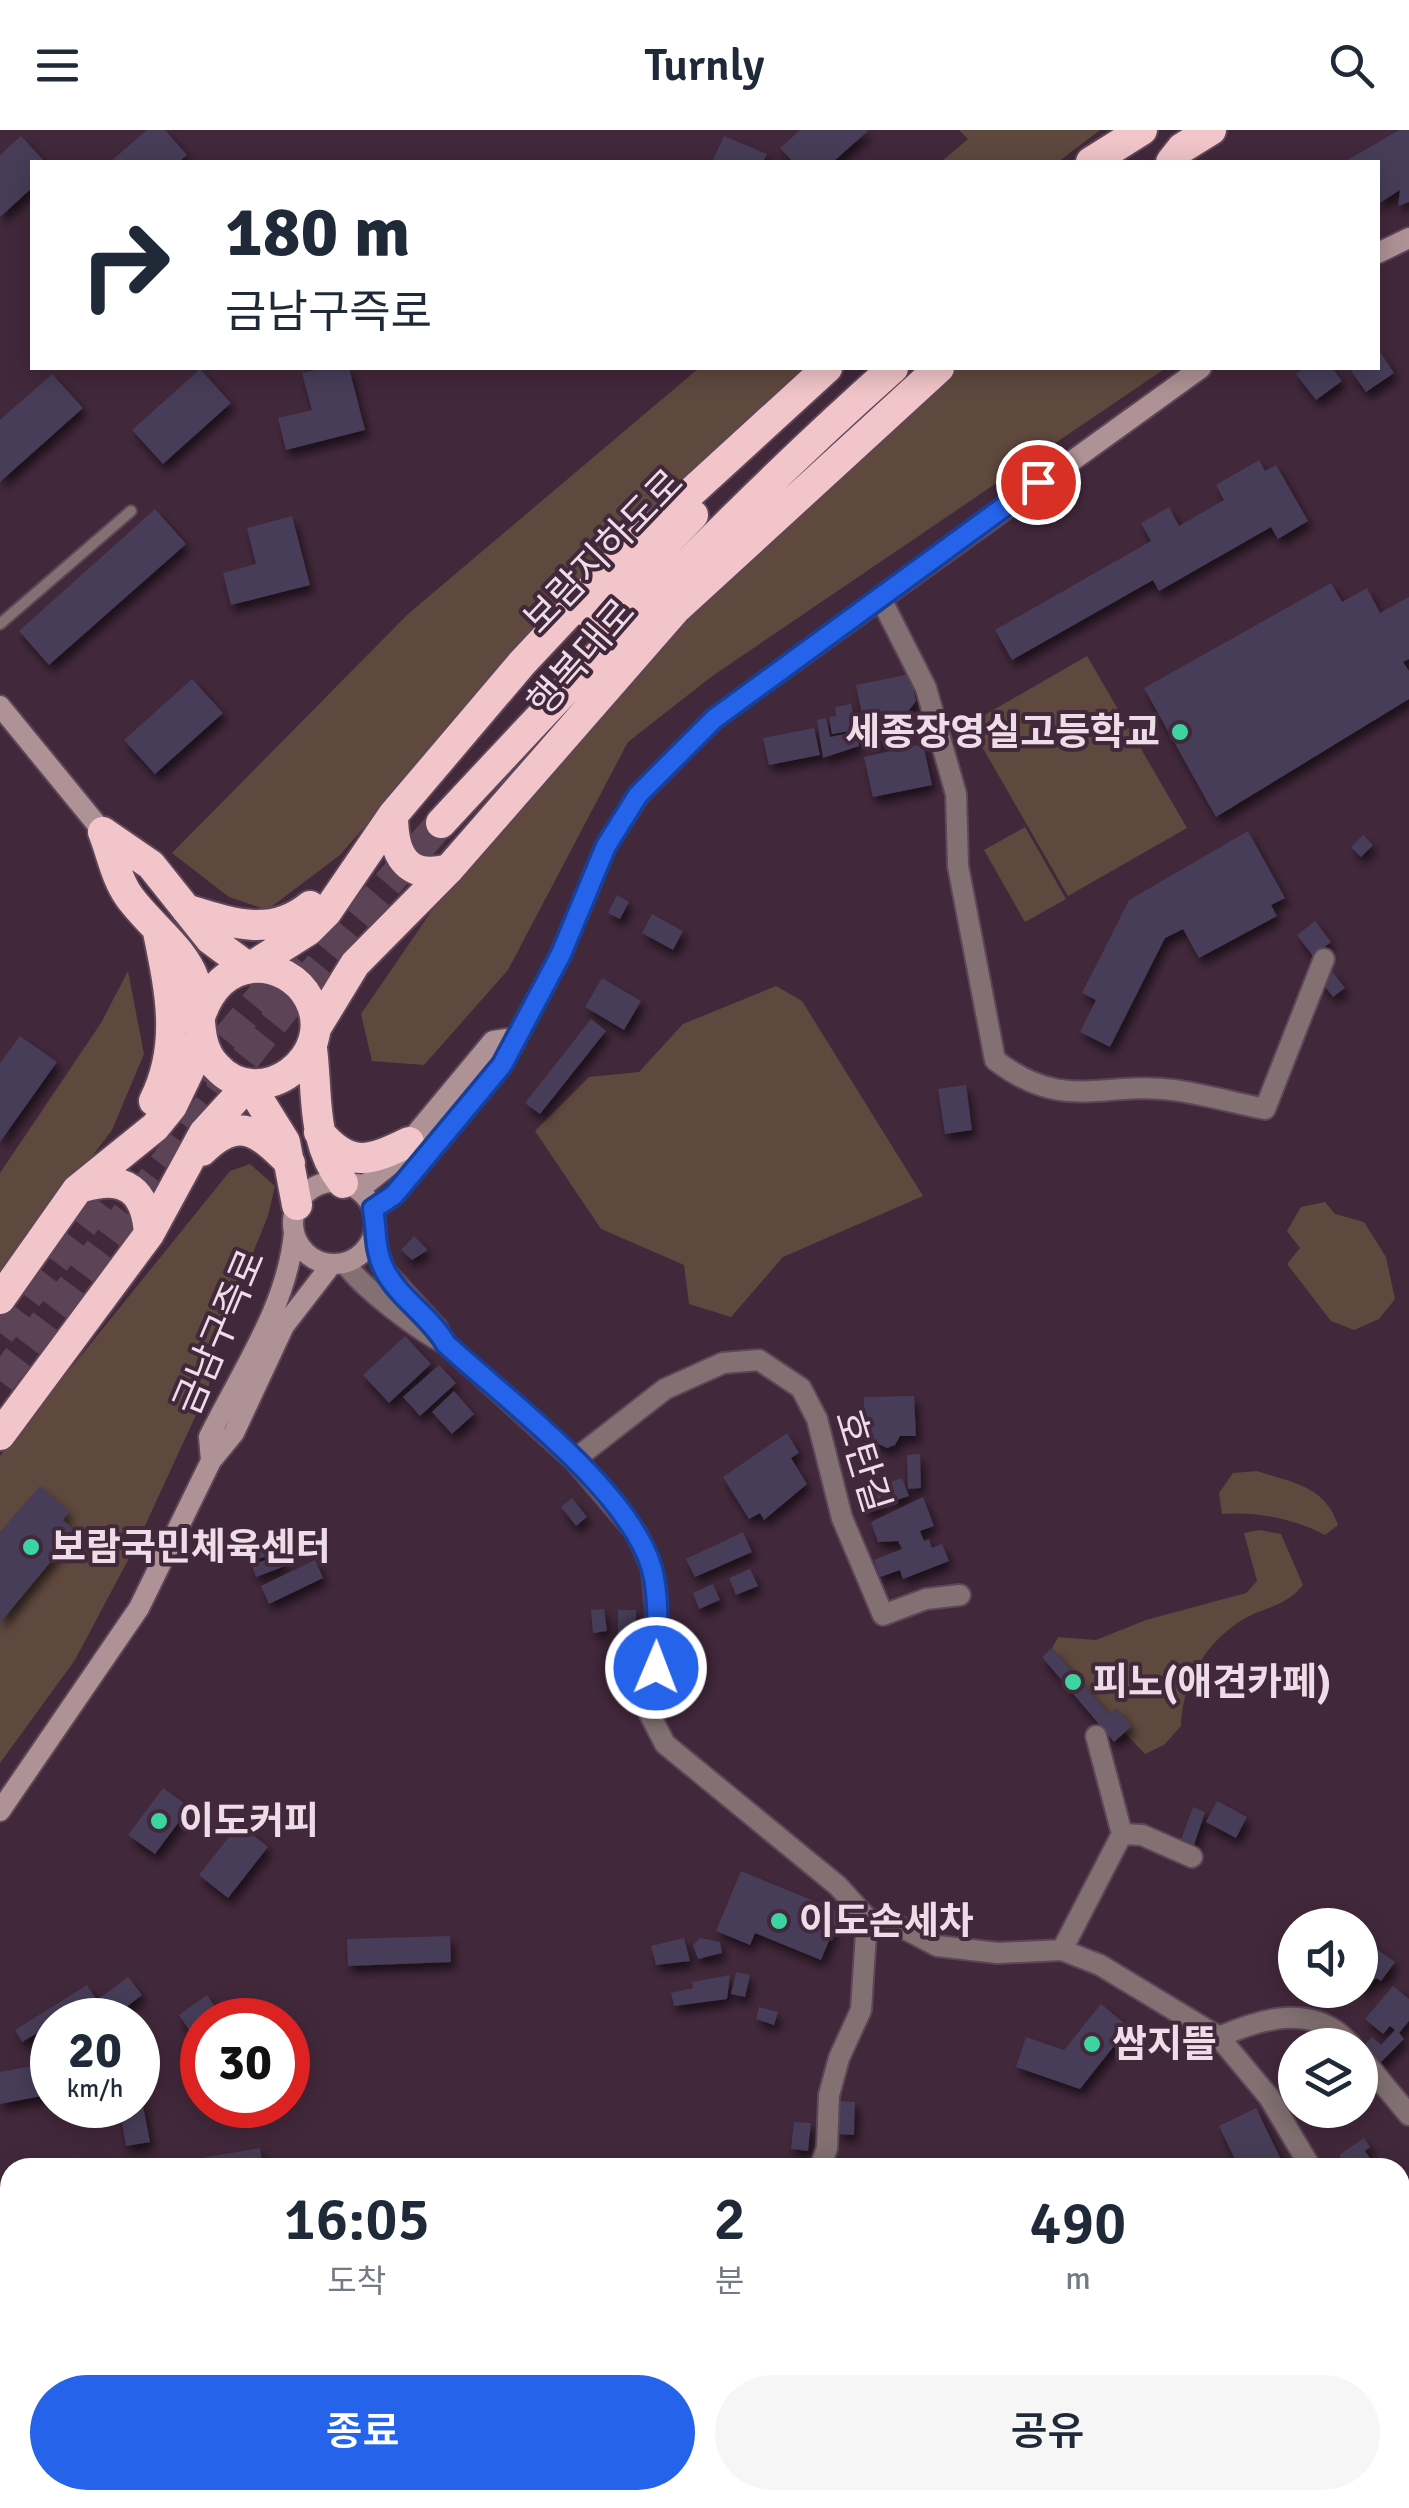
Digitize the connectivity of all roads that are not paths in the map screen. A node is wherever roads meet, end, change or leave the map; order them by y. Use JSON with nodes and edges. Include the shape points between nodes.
{"nodes":[{"id":1,"x":1143,"y":130,"type":"edge"},
{"id":2,"x":1211,"y":130,"type":"edge"},
{"id":3,"x":1171,"y":158,"type":"edge"},
{"id":4,"x":1094,"y":160,"type":"edge"},
{"id":5,"x":1106,"y":160,"type":"edge"},
{"id":6,"x":1409,"y":238,"type":"edge"},
{"id":7,"x":1380,"y":252,"type":"edge"},
{"id":8,"x":824,"y":370,"type":"edge"},
{"id":9,"x":846,"y":370,"type":"edge"},
{"id":10,"x":891,"y":370,"type":"edge"},
{"id":11,"x":937,"y":370,"type":"edge"},
{"id":12,"x":1198,"y":370,"type":"edge"},
{"id":13,"x":131,"y":511,"type":"dead end"},
{"id":14,"x":880,"y":599,"type":"junction"},
{"id":15,"x":0,"y":624,"type":"edge"},
{"id":16,"x":0,"y":706,"type":"edge"},
{"id":17,"x":388,"y":821,"type":"junction"},
{"id":18,"x":103,"y":832,"type":"junction"},
{"id":19,"x":449,"y":869,"type":"junction"},
{"id":20,"x":186,"y":909,"type":"junction"},
{"id":21,"x":158,"y":931,"type":"junction"},
{"id":22,"x":1324,"y":960,"type":"dead end"},
{"id":23,"x":249,"y":968,"type":"junction"},
{"id":24,"x":200,"y":1027,"type":"junction"},
{"id":25,"x":314,"y":1038,"type":"junction"},
{"id":26,"x":513,"y":1038,"type":"junction"},
{"id":27,"x":249,"y":1084,"type":"junction"},
{"id":28,"x":317,"y":1130,"type":"junction"},
{"id":29,"x":410,"y":1142,"type":"junction"},
{"id":30,"x":290,"y":1163,"type":"junction"},
{"id":31,"x":182,"y":1171,"type":"junction"},
{"id":32,"x":343,"y":1183,"type":"junction"},
{"id":33,"x":77,"y":1190,"type":"junction"},
{"id":34,"x":373,"y":1209,"type":"junction"},
{"id":35,"x":295,"y":1218,"type":"junction"},
{"id":36,"x":149,"y":1234,"type":"junction"},
{"id":37,"x":373,"y":1236,"type":"junction"},
{"id":38,"x":338,"y":1264,"type":"junction"},
{"id":39,"x":0,"y":1299,"type":"edge"},
{"id":40,"x":446,"y":1344,"type":"junction"},
{"id":41,"x":0,"y":1435,"type":"edge"},
{"id":42,"x":574,"y":1460,"type":"junction"},
{"id":43,"x":211,"y":1461,"type":"junction"},
{"id":44,"x":960,"y":1594,"type":"dead end"},
{"id":45,"x":1096,"y":1736,"type":"dead end"},
{"id":46,"x":0,"y":1812,"type":"edge"},
{"id":47,"x":1122,"y":1834,"type":"junction"},
{"id":48,"x":1192,"y":1856,"type":"dead end"},
{"id":49,"x":868,"y":1918,"type":"junction"},
{"id":50,"x":1062,"y":1950,"type":"junction"},
{"id":51,"x":1326,"y":2028,"type":"edge"},
{"id":52,"x":1219,"y":2038,"type":"junction"},
{"id":53,"x":1378,"y":2078,"type":"edge"},
{"id":54,"x":1409,"y":2115,"type":"edge"},
{"id":55,"x":824,"y":2158,"type":"edge"},
{"id":56,"x":1305,"y":2158,"type":"edge"}],
"edges":[{"from":1,"to":4,"type":"highway"},
{"from":1,"to":5,"type":"highway"},
{"from":2,"to":3,"type":"highway"},
{"from":6,"to":7,"type":"main road"},
{"from":8,"to":17,"type":"highway","name":"행복대로","via":[[627,550]]},
{"from":9,"to":10,"type":"highway","name":"보람지하도로","via":[[626,583],[432,811]]},
{"from":11,"to":19,"type":"highway","name":"행복대로","via":[[676,609]]},
{"from":12,"to":14,"type":"main road"},
{"from":13,"to":15,"type":"lane"},
{"from":14,"to":22,"type":"street","via":[[926,688],[956,794],[958,866],[995,1060],[1021,1080],[1068,1092],[1170,1090],[1264,1109]]},
{"from":14,"to":26,"type":"main road","via":[[714,719],[638,795],[606,846],[561,954]]},
{"from":16,"to":18,"type":"main road"},
{"from":17,"to":19,"type":"highway","via":[[393,846],[410,866],[431,874]]},
{"from":17,"to":20,"type":"highway","via":[[323,896],[293,920],[266,927]]},
{"from":17,"to":23,"type":"highway","name":"행복대로","via":[[326,913]]},
{"from":18,"to":20,"type":"highway","via":[[152,865]]},
{"from":18,"to":21,"type":"highway","via":[[126,892]]},
{"from":19,"to":25,"type":"highway","name":"행복대로","via":[[355,964]]},
{"from":20,"to":23,"type":"highway","via":[[210,939]]},
{"from":21,"to":24,"type":"highway","via":[[194,978]]},
{"from":21,"to":33,"type":"highway","via":[[172,1003],[167,1074],[144,1118],[105,1152]]},
{"from":23,"to":24,"type":"highway","via":[[217,985]]},
{"from":23,"to":25,"type":"highway","via":[[289,976],[304,990]]},
{"from":24,"to":27,"type":"highway","via":[[217,1068]]},
{"from":24,"to":33,"type":"highway","via":[[197,1054],[172,1106]]},
{"from":25,"to":27,"type":"highway","via":[[287,1076]]},
{"from":25,"to":28,"type":"highway"},
{"from":26,"to":29,"type":"main road","via":[[493,1042]]},
{"from":26,"to":34,"type":"main road","via":[[502,1065],[394,1195]]},
{"from":27,"to":30,"type":"highway","via":[[286,1142]]},
{"from":27,"to":31,"type":"highway","via":[[204,1133]]},
{"from":28,"to":29,"type":"highway","via":[[350,1158],[377,1157]]},
{"from":28,"to":32,"type":"highway"},
{"from":29,"to":32,"type":"main road","via":[[364,1185]]},
{"from":30,"to":31,"type":"highway","via":[[261,1134],[236,1129],[214,1139]]},
{"from":30,"to":35,"type":"highway"},
{"from":31,"to":36,"type":"highway"},
{"from":32,"to":34,"type":"main road"},
{"from":32,"to":35,"type":"main road","via":[[316,1186]]},
{"from":33,"to":36,"type":"highway","via":[[104,1181],[127,1186],[147,1206]]},
{"from":33,"to":39,"type":"highway"},
{"from":34,"to":37,"type":"main road"},
{"from":35,"to":38,"type":"main road","via":[[307,1254]]},
{"from":35,"to":43,"type":"main road","name":"금남구즉로","via":[[291,1269],[209,1436]]},
{"from":36,"to":41,"type":"highway"},
{"from":37,"to":38,"type":"main road","via":[[367,1248]]},
{"from":37,"to":40,"type":"street","via":[[384,1270]]},
{"from":38,"to":40,"type":"street"},
{"from":38,"to":43,"type":"main road","name":"금남구즉로","via":[[284,1326],[234,1433]]},
{"from":40,"to":42,"type":"street"},
{"from":42,"to":44,"type":"street","name":"호탄길","via":[[665,1389],[723,1363],[759,1360],[801,1388],[816,1419],[842,1518],[882,1615]]},
{"from":42,"to":49,"type":"street","via":[[637,1534],[652,1569],[656,1668],[649,1712],[665,1744]]},
{"from":43,"to":46,"type":"main road","name":"금남구즉로","via":[[139,1608]]},
{"from":45,"to":47,"type":"street"},
{"from":47,"to":48,"type":"street","via":[[1142,1835]]},
{"from":47,"to":50,"type":"street"},
{"from":49,"to":50,"type":"street","via":[[937,1946]]},
{"from":49,"to":55,"type":"street","via":[[862,2010],[829,2095]]},
{"from":50,"to":52,"type":"street","via":[[1100,1965]]},
{"from":51,"to":52,"type":"street","via":[[1294,2015],[1256,2021]]},
{"from":52,"to":56,"type":"street","via":[[1269,2097]]},
{"from":53,"to":54,"type":"street"}]}
